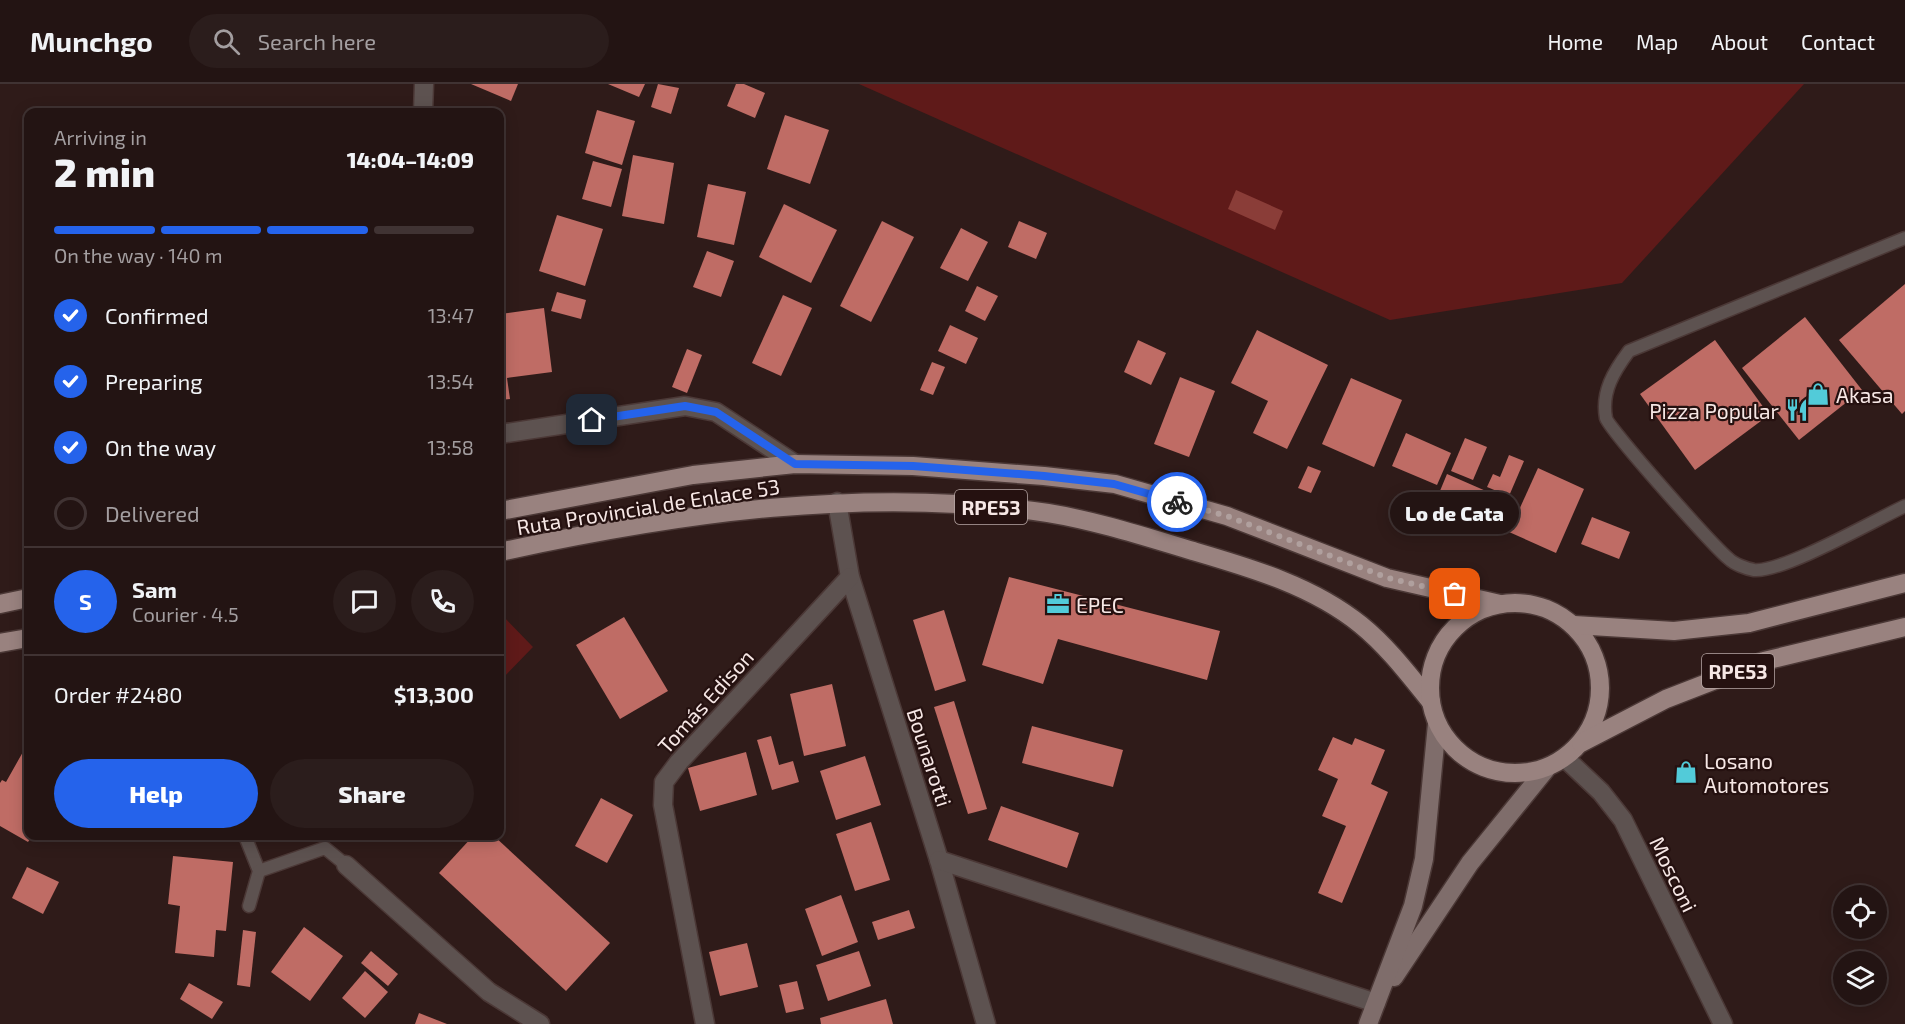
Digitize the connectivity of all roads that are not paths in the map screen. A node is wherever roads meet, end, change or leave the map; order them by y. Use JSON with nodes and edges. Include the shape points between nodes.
{"nodes":[{"id":1,"x":424,"y":84,"type":"edge"},
{"id":2,"x":423,"y":108,"type":"edge"},
{"id":3,"x":1905,"y":238,"type":"edge"},
{"id":4,"x":504,"y":433,"type":"edge"},
{"id":5,"x":795,"y":464,"type":"junction"},
{"id":6,"x":837,"y":502,"type":"junction"},
{"id":7,"x":1905,"y":506,"type":"edge"},
{"id":8,"x":504,"y":510,"type":"edge"},
{"id":9,"x":504,"y":551,"type":"edge"},
{"id":10,"x":850,"y":577,"type":"junction"},
{"id":11,"x":1905,"y":582,"type":"edge"},
{"id":12,"x":24,"y":599,"type":"edge"},
{"id":13,"x":0,"y":603,"type":"edge"},
{"id":14,"x":1500,"y":604,"type":"junction"},
{"id":15,"x":1574,"y":625,"type":"junction"},
{"id":16,"x":1905,"y":627,"type":"edge"},
{"id":17,"x":24,"y":639,"type":"edge"},
{"id":18,"x":0,"y":643,"type":"edge"},
{"id":19,"x":1431,"y":702,"type":"junction"},
{"id":20,"x":1437,"y":724,"type":"junction"},
{"id":21,"x":1581,"y":743,"type":"junction"},
{"id":22,"x":1565,"y":758,"type":"junction"},
{"id":23,"x":1546,"y":769,"type":"junction"},
{"id":24,"x":247,"y":840,"type":"edge"},
{"id":25,"x":939,"y":860,"type":"junction"},
{"id":26,"x":346,"y":865,"type":"joint"},
{"id":27,"x":260,"y":871,"type":"junction"},
{"id":28,"x":249,"y":906,"type":"dead end"},
{"id":29,"x":1376,"y":1003,"type":"junction"},
{"id":30,"x":540,"y":1024,"type":"edge"},
{"id":31,"x":705,"y":1024,"type":"edge"},
{"id":32,"x":986,"y":1024,"type":"edge"},
{"id":33,"x":1368,"y":1024,"type":"edge"},
{"id":34,"x":1723,"y":1024,"type":"edge"}],
"edges":[{"from":1,"to":2,"type":"street"},
{"from":3,"to":7,"type":"lane","via":[[1629,351],[1605,392],[1606,420],[1731,562],[1755,570],[1783,564]]},
{"from":4,"to":5,"type":"street","via":[[685,406],[716,412]]},
{"from":5,"to":8,"type":"main road","name":"Ruta Provincial de Enlace 53","number":"RPE53","via":[[693,475]]},
{"from":5,"to":14,"type":"main road","name":"Ruta Provincial de Enlace 53","number":"RPE53","via":[[913,466],[1114,484],[1227,516],[1388,578]]},
{"from":6,"to":9,"type":"main road","name":"Ruta Provincial de Enlace 53","number":"RPE53","via":[[653,524]]},
{"from":6,"to":10,"type":"street","name":"Bounarotti"},
{"from":6,"to":19,"type":"main road","name":"Ruta Provincial de Enlace 53","number":"RPE53","via":[[988,506],[1051,514],[1137,534],[1243,567],[1293,584],[1360,624],[1396,659]]},
{"from":10,"to":25,"type":"street","name":"Bounarotti"},
{"from":10,"to":31,"type":"street","name":"Tomás Edison","via":[[664,782],[663,805]]},
{"from":11,"to":15,"type":"main road","number":"RPE53","via":[[1749,623],[1674,631]]},
{"from":12,"to":13,"type":"main road"},
{"from":14,"to":15,"type":"main road","number":"RPE53","via":[[1520,602],[1539,606]]},
{"from":14,"to":19,"type":"main road","number":"RPE53","via":[[1474,613],[1454,629],[1439,650],[1431,676]]},
{"from":15,"to":21,"type":"main road","number":"RPE53","via":[[1593,651],[1601,682],[1597,714]]},
{"from":16,"to":21,"type":"main road","number":"RPE53","via":[[1764,662],[1666,699]]},
{"from":17,"to":18,"type":"main road"},
{"from":19,"to":20,"type":"main road","number":"RPE53"},
{"from":20,"to":23,"type":"main road","number":"RPE53","via":[[1452,746],[1471,762],[1495,772],[1520,774]]},
{"from":20,"to":29,"type":"main road","via":[[1424,859],[1413,906]]},
{"from":21,"to":22,"type":"main road","number":"RPE53"},
{"from":22,"to":23,"type":"main road","number":"RPE53"},
{"from":22,"to":34,"type":"street","name":"Mosconi","via":[[1601,792],[1623,820]]},
{"from":23,"to":29,"type":"main road","via":[[1470,862]]},
{"from":24,"to":27,"type":"lane"},
{"from":25,"to":29,"type":"street"},
{"from":25,"to":32,"type":"street","name":"Bounarotti"},
{"from":26,"to":27,"type":"lane","via":[[325,848]]},
{"from":26,"to":30,"type":"street","via":[[489,992]]},
{"from":27,"to":28,"type":"lane"},
{"from":29,"to":33,"type":"main road"}]}
